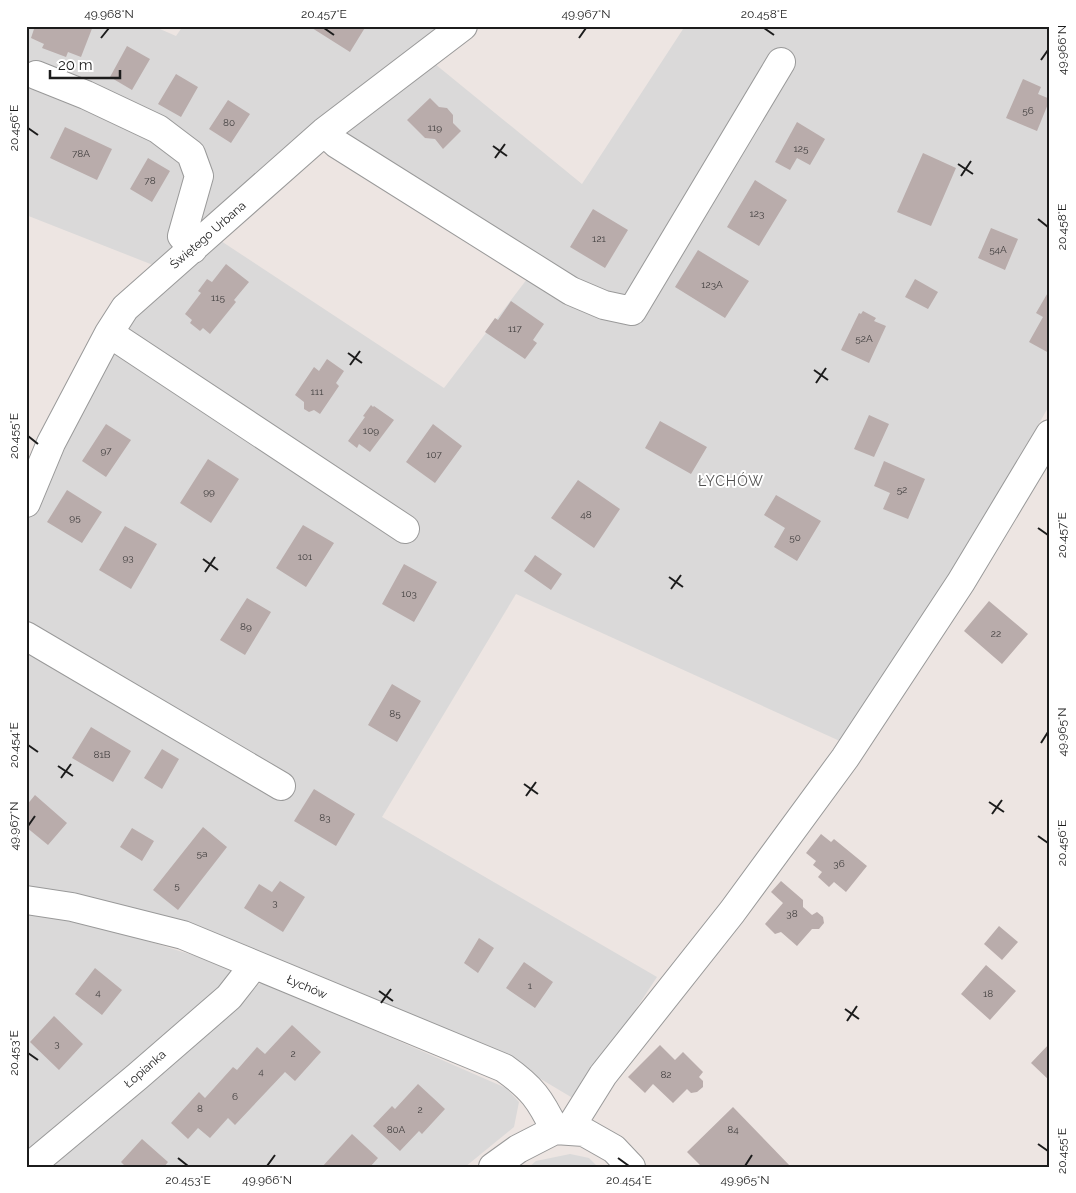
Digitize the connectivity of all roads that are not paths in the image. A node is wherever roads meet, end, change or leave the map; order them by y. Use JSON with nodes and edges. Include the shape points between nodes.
{"nodes":[{"id":1,"x":464,"y":26,"type":"edge"},
{"id":2,"x":780,"y":62,"type":"dead end"},
{"id":3,"x":36,"y":76,"type":"dead end"},
{"id":4,"x":324,"y":132,"type":"junction"},
{"id":5,"x":193,"y":248,"type":"junction"},
{"id":6,"x":109,"y":333,"type":"junction"},
{"id":7,"x":1050,"y":434,"type":"edge"},
{"id":8,"x":26,"y":503,"type":"edge"},
{"id":9,"x":405,"y":529,"type":"dead end"},
{"id":10,"x":26,"y":636,"type":"edge"},
{"id":11,"x":281,"y":786,"type":"dead end"},
{"id":12,"x":26,"y":900,"type":"edge"},
{"id":13,"x":254,"y":965,"type":"junction"},
{"id":14,"x":562,"y":1130,"type":"junction"},
{"id":15,"x":29,"y":1167,"type":"edge"},
{"id":16,"x":493,"y":1167,"type":"edge"},
{"id":17,"x":631,"y":1167,"type":"edge"}],
"edges":[{"from":1,"to":4,"type":"street","name":"Świętego Urbana"},
{"from":2,"to":4,"type":"street","via":[[632,311],[604,305],[571,291],[337,144]]},
{"from":3,"to":5,"type":"street","via":[[158,129],[191,154],[199,176],[182,236]]},
{"from":4,"to":5,"type":"street","name":"Świętego Urbana"},
{"from":5,"to":6,"type":"street","name":"Świętego Urbana","via":[[126,308]]},
{"from":6,"to":8,"type":"street","name":"Świętego Urbana","via":[[51,442]]},
{"from":6,"to":9,"type":"street"},
{"from":7,"to":14,"type":"street","via":[[961,582],[845,758],[732,912],[602,1074]]},
{"from":10,"to":11,"type":"street"},
{"from":12,"to":13,"type":"street","name":"Łychów","via":[[72,907],[183,936]]},
{"from":13,"to":14,"type":"street","name":"Łychów","via":[[504,1068],[522,1081]]},
{"from":13,"to":15,"type":"street","name":"Łopianka","via":[[229,997]]},
{"from":14,"to":16,"type":"street","via":[[518,1149]]},
{"from":14,"to":17,"type":"street","via":[[584,1132],[614,1149]]}]}
